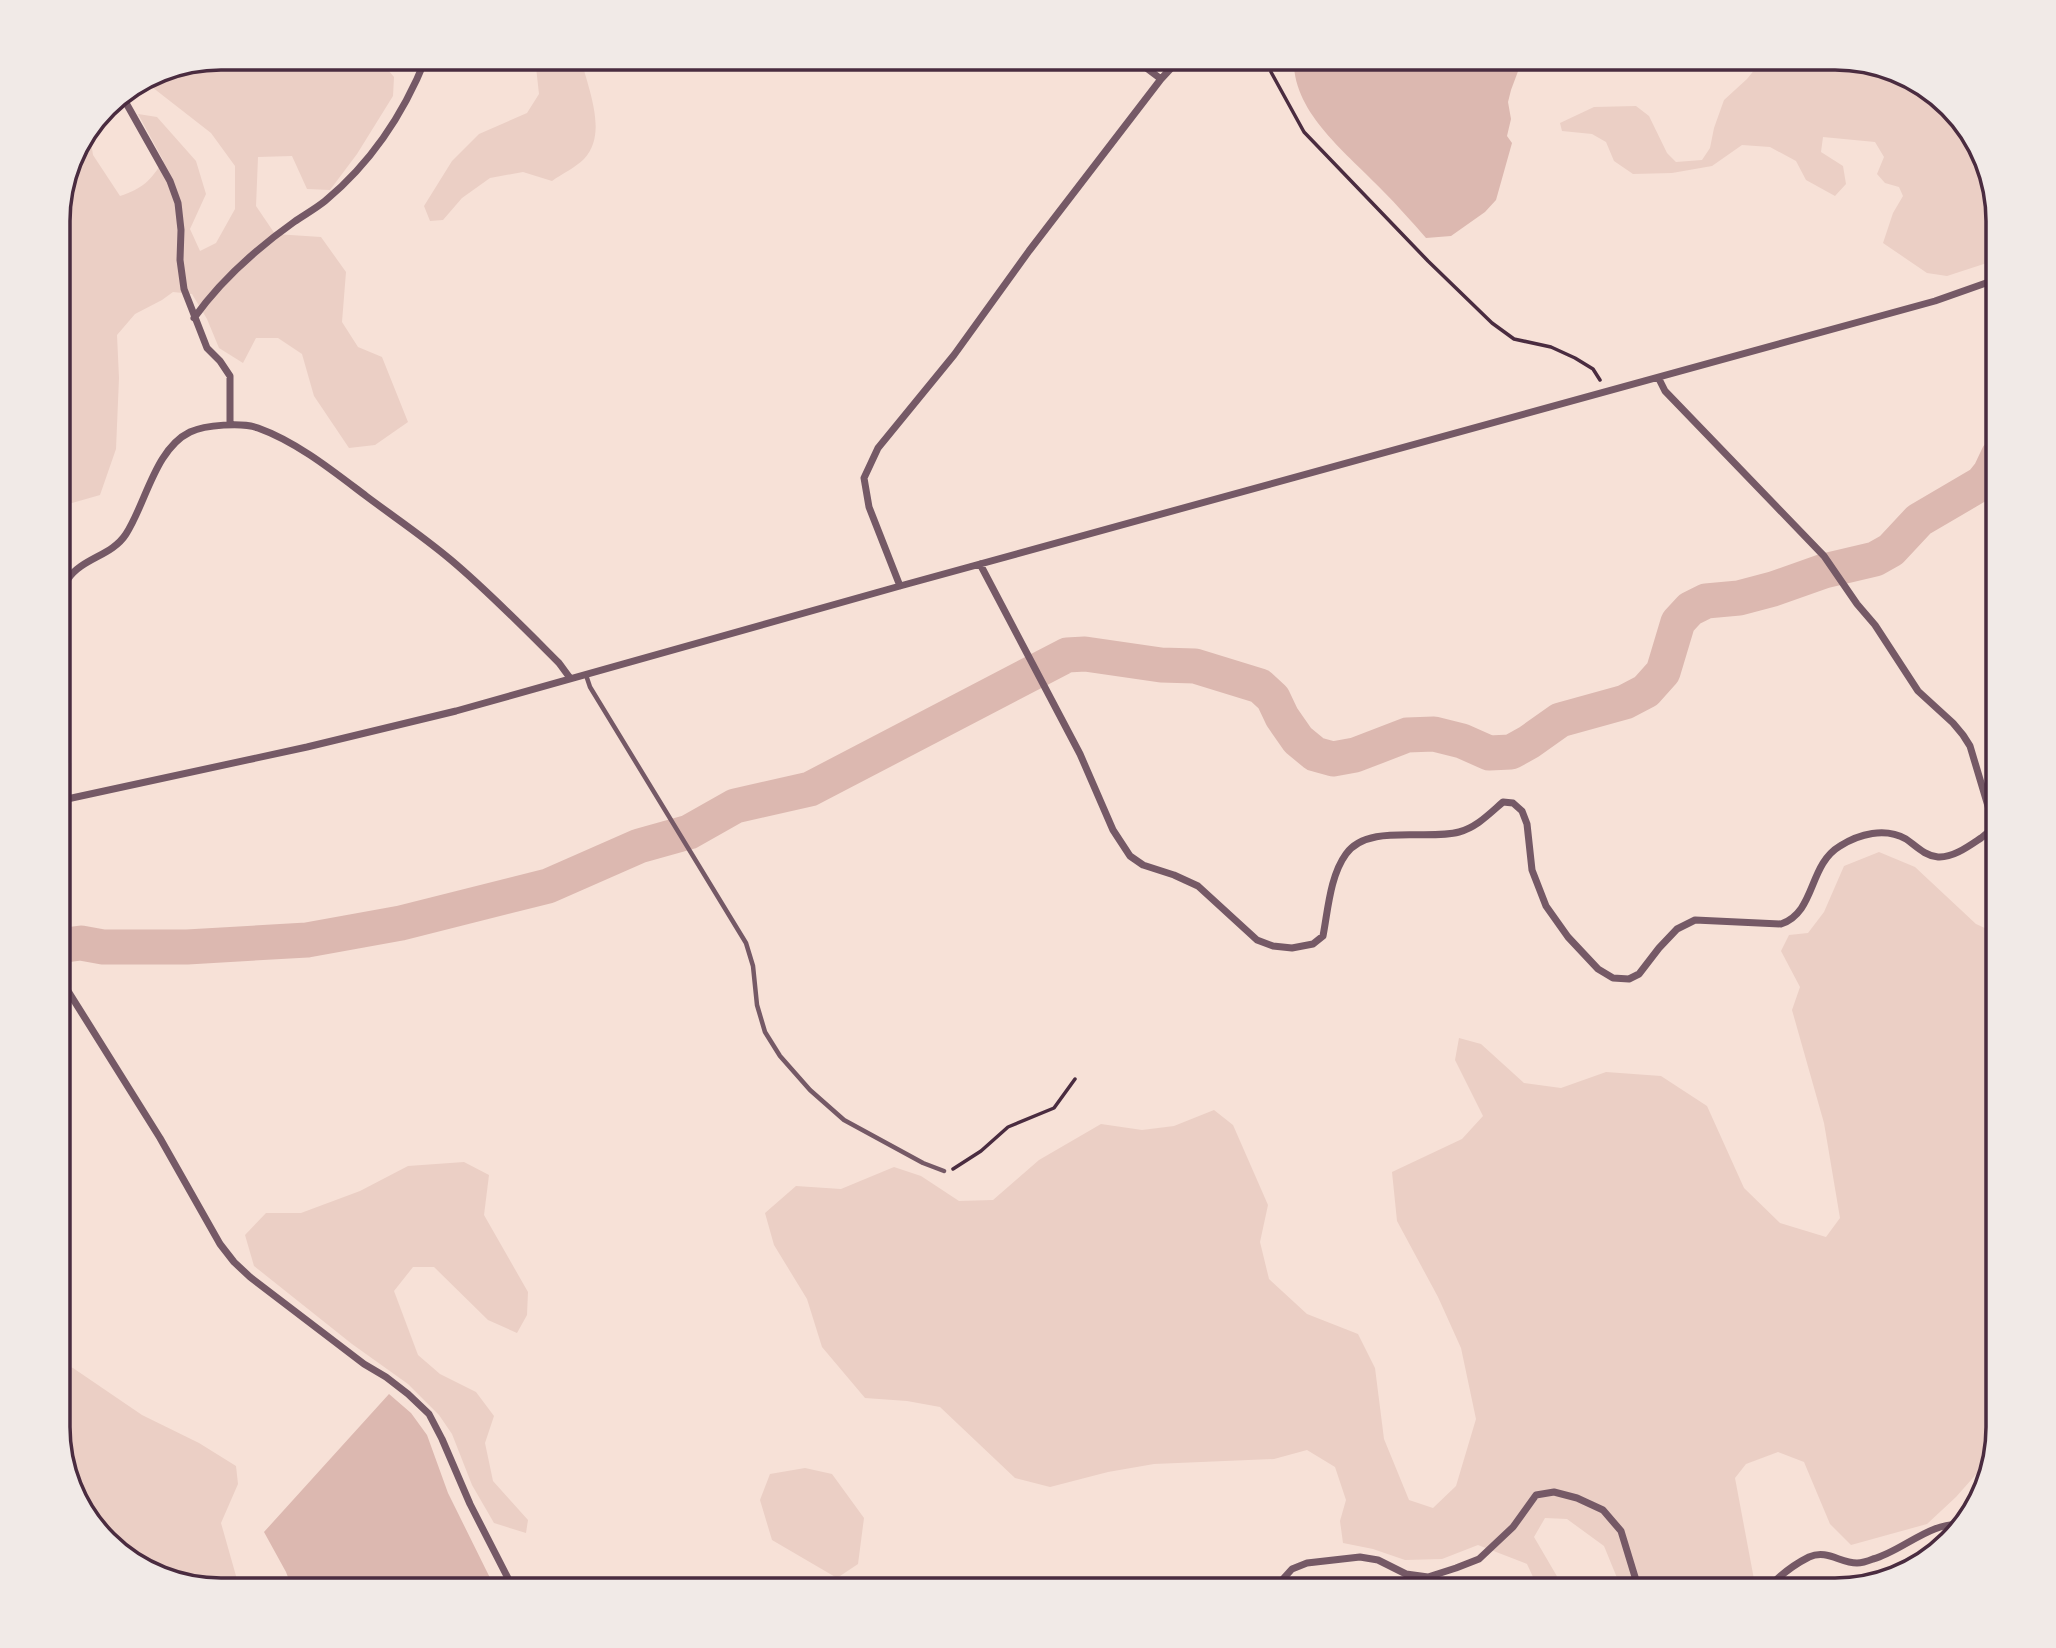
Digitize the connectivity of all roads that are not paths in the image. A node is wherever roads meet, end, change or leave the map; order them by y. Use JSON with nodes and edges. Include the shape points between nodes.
{"nodes":[{"id":1,"x":421,"y":70,"type":"edge"},
{"id":2,"x":1149,"y":70,"type":"edge"},
{"id":3,"x":1169,"y":70,"type":"edge"},
{"id":4,"x":1161,"y":79,"type":"junction"},
{"id":5,"x":126,"y":103,"type":"edge"},
{"id":6,"x":1986,"y":283,"type":"edge"},
{"id":7,"x":194,"y":318,"type":"junction"},
{"id":8,"x":1659,"y":379,"type":"junction"},
{"id":9,"x":229,"y":424,"type":"junction"},
{"id":10,"x":980,"y":564,"type":"junction"},
{"id":11,"x":70,"y":577,"type":"edge"},
{"id":12,"x":900,"y":586,"type":"junction"},
{"id":13,"x":585,"y":674,"type":"junction"},
{"id":14,"x":570,"y":678,"type":"junction"},
{"id":15,"x":70,"y":798,"type":"edge"},
{"id":16,"x":1986,"y":799,"type":"edge"},
{"id":17,"x":1986,"y":834,"type":"edge"},
{"id":18,"x":70,"y":994,"type":"edge"},
{"id":19,"x":944,"y":1171,"type":"road end"},
{"id":20,"x":1950,"y":1525,"type":"edge"},
{"id":21,"x":508,"y":1578,"type":"edge"},
{"id":22,"x":1284,"y":1578,"type":"edge"},
{"id":23,"x":1635,"y":1578,"type":"edge"},
{"id":24,"x":1779,"y":1578,"type":"edge"}],
"edges":[{"from":1,"to":7,"type":"street","via":[[394,123],[369,158],[323,202],[246,259]]},
{"from":2,"to":4,"type":"street"},
{"from":3,"to":4,"type":"street"},
{"from":4,"to":12,"type":"street","via":[[954,355],[878,448],[864,478],[869,506]]},
{"from":5,"to":7,"type":"street","via":[[178,202],[184,289]]},
{"from":6,"to":8,"type":"street"},
{"from":7,"to":9,"type":"street","via":[[207,348],[230,376]]},
{"from":8,"to":10,"type":"street"},
{"from":8,"to":16,"type":"street","via":[[1665,391],[1831,564],[1913,684],[1970,746]]},
{"from":9,"to":11,"type":"street","via":[[191,432],[178,441],[164,455],[124,537]]},
{"from":9,"to":14,"type":"street","via":[[256,427],[337,474],[451,560]]},
{"from":10,"to":12,"type":"street"},
{"from":10,"to":17,"type":"street","via":[[1130,856],[1143,866],[1198,886],[1257,940],[1273,946],[1313,944],[1323,936],[1336,872],[1358,841],[1456,832],[1475,825],[1503,802],[1522,811],[1532,870],[1546,906],[1598,969],[1614,978],[1639,974],[1676,929],[1695,920],[1781,924],[1793,920],[1820,866],[1837,847],[1857,837],[1883,832],[1904,838],[1936,857],[1951,856]]},
{"from":12,"to":13,"type":"street"},
{"from":13,"to":14,"type":"street"},
{"from":13,"to":19,"type":"lane","via":[[746,943],[765,1032],[780,1056],[844,1120]]},
{"from":14,"to":15,"type":"street","via":[[307,747]]},
{"from":18,"to":21,"type":"street","via":[[234,1262],[408,1394],[429,1415]]},
{"from":20,"to":24,"type":"street","via":[[1876,1559],[1856,1563],[1822,1554],[1810,1557]]},
{"from":22,"to":23,"type":"street","via":[[1307,1563],[1360,1557],[1428,1577],[1479,1559],[1513,1527],[1536,1496],[1554,1492],[1603,1510],[1620,1531]]}]}
